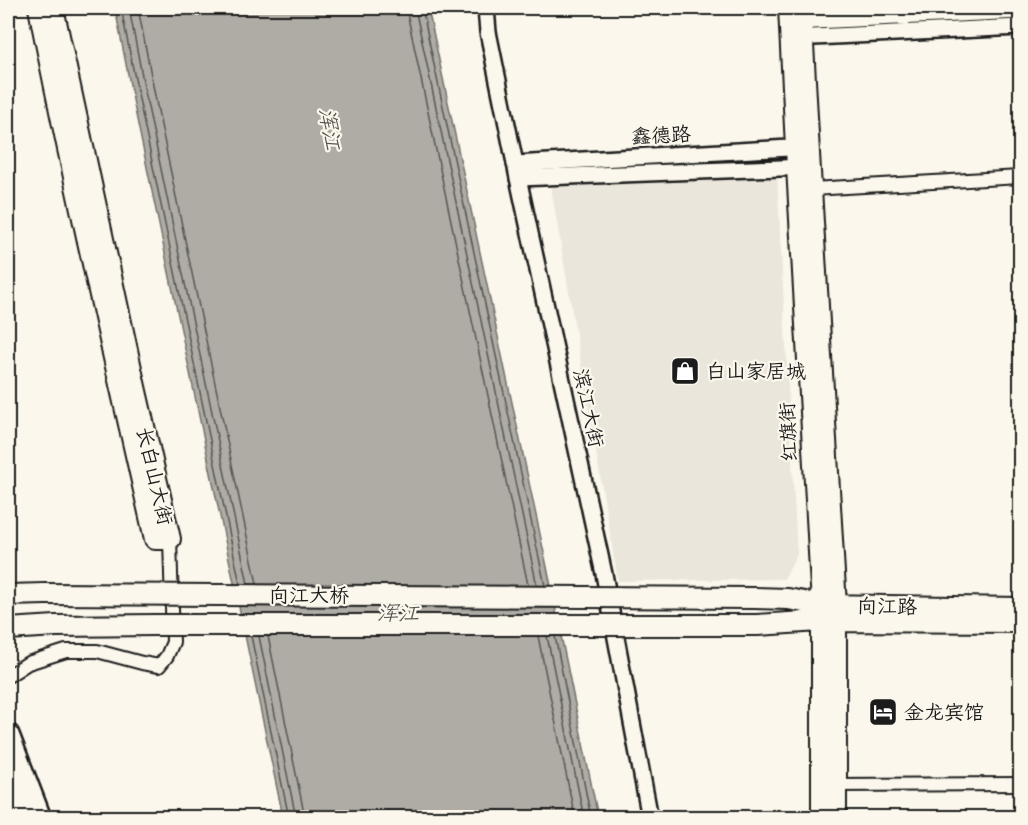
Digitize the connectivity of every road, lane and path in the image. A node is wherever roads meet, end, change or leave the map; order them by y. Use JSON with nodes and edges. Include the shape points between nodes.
{"nodes":[{"id":1,"x":39,"y":8,"type":"edge"},
{"id":2,"x":53,"y":8,"type":"edge"},
{"id":3,"x":486,"y":8,"type":"edge"},
{"id":4,"x":1020,"y":11,"type":"edge"},
{"id":5,"x":796,"y":22,"type":"edge"},
{"id":6,"x":1020,"y":27,"type":"edge"},
{"id":7,"x":802,"y":147,"type":"junction"},
{"id":8,"x":803,"y":167,"type":"junction"},
{"id":9,"x":517,"y":171,"type":"junction"},
{"id":10,"x":1020,"y":177,"type":"edge"},
{"id":11,"x":812,"y":189,"type":"junction"},
{"id":12,"x":170,"y":539,"type":"junction"},
{"id":13,"x":8,"y":595,"type":"edge"},
{"id":14,"x":754,"y":598,"type":"joint"},
{"id":15,"x":1020,"y":608,"type":"edge"},
{"id":16,"x":829,"y":613,"type":"junction"},
{"id":17,"x":1020,"y":622,"type":"edge"},
{"id":18,"x":757,"y":625,"type":"joint"},
{"id":19,"x":8,"y":629,"type":"edge"},
{"id":20,"x":8,"y":676,"type":"edge"},
{"id":21,"x":8,"y":735,"type":"edge"},
{"id":22,"x":8,"y":784,"type":"edge"},
{"id":23,"x":1020,"y":784,"type":"edge"},
{"id":24,"x":829,"y":785,"type":"junction"},
{"id":25,"x":20,"y":818,"type":"edge"},
{"id":26,"x":40,"y":818,"type":"edge"},
{"id":27,"x":650,"y":818,"type":"edge"},
{"id":28,"x":820,"y":818,"type":"edge"},
{"id":29,"x":837,"y":818,"type":"edge"}],
"edges":[{"from":1,"to":12,"type":"main road","name":"长白山大街","via":[[155,539]]},
{"from":2,"to":12,"type":"main road","name":"长白山大街"},
{"from":3,"to":9,"type":"street","name":"滨江大街"},
{"from":4,"to":5,"type":"street"},
{"from":5,"to":6,"type":"street"},
{"from":5,"to":7,"type":"main road"},
{"from":7,"to":8,"type":"main road"},
{"from":7,"to":9,"type":"street","name":"鑫德路"},
{"from":8,"to":9,"type":"street","name":"鑫德路"},
{"from":8,"to":11,"type":"main road"},
{"from":8,"to":16,"type":"main road","name":"红旗街"},
{"from":9,"to":27,"type":"street","name":"滨江大街","via":[[604,574]]},
{"from":10,"to":11,"type":"street"},
{"from":11,"to":16,"type":"main road"},
{"from":12,"to":20,"type":"street","via":[[173,642],[159,666],[96,651],[66,651],[28,663]]},
{"from":13,"to":14,"type":"main road","name":"向江大桥","bridge":true},
{"from":14,"to":16,"type":"main road","name":"向江路","via":[[788,599]]},
{"from":15,"to":16,"type":"main road","name":"向江路"},
{"from":16,"to":17,"type":"main road","name":"向江路"},
{"from":16,"to":18,"type":"main road","name":"向江路"},
{"from":16,"to":24,"type":"main road","name":"红旗街"},
{"from":18,"to":19,"type":"main road","name":"向江大桥","bridge":true,"via":[[155,625]]},
{"from":21,"to":26,"type":"highway"},
{"from":22,"to":25,"type":"highway"},
{"from":23,"to":24,"type":"street"},
{"from":24,"to":28,"type":"main road","name":"红旗街"},
{"from":24,"to":29,"type":"main road"}]}
